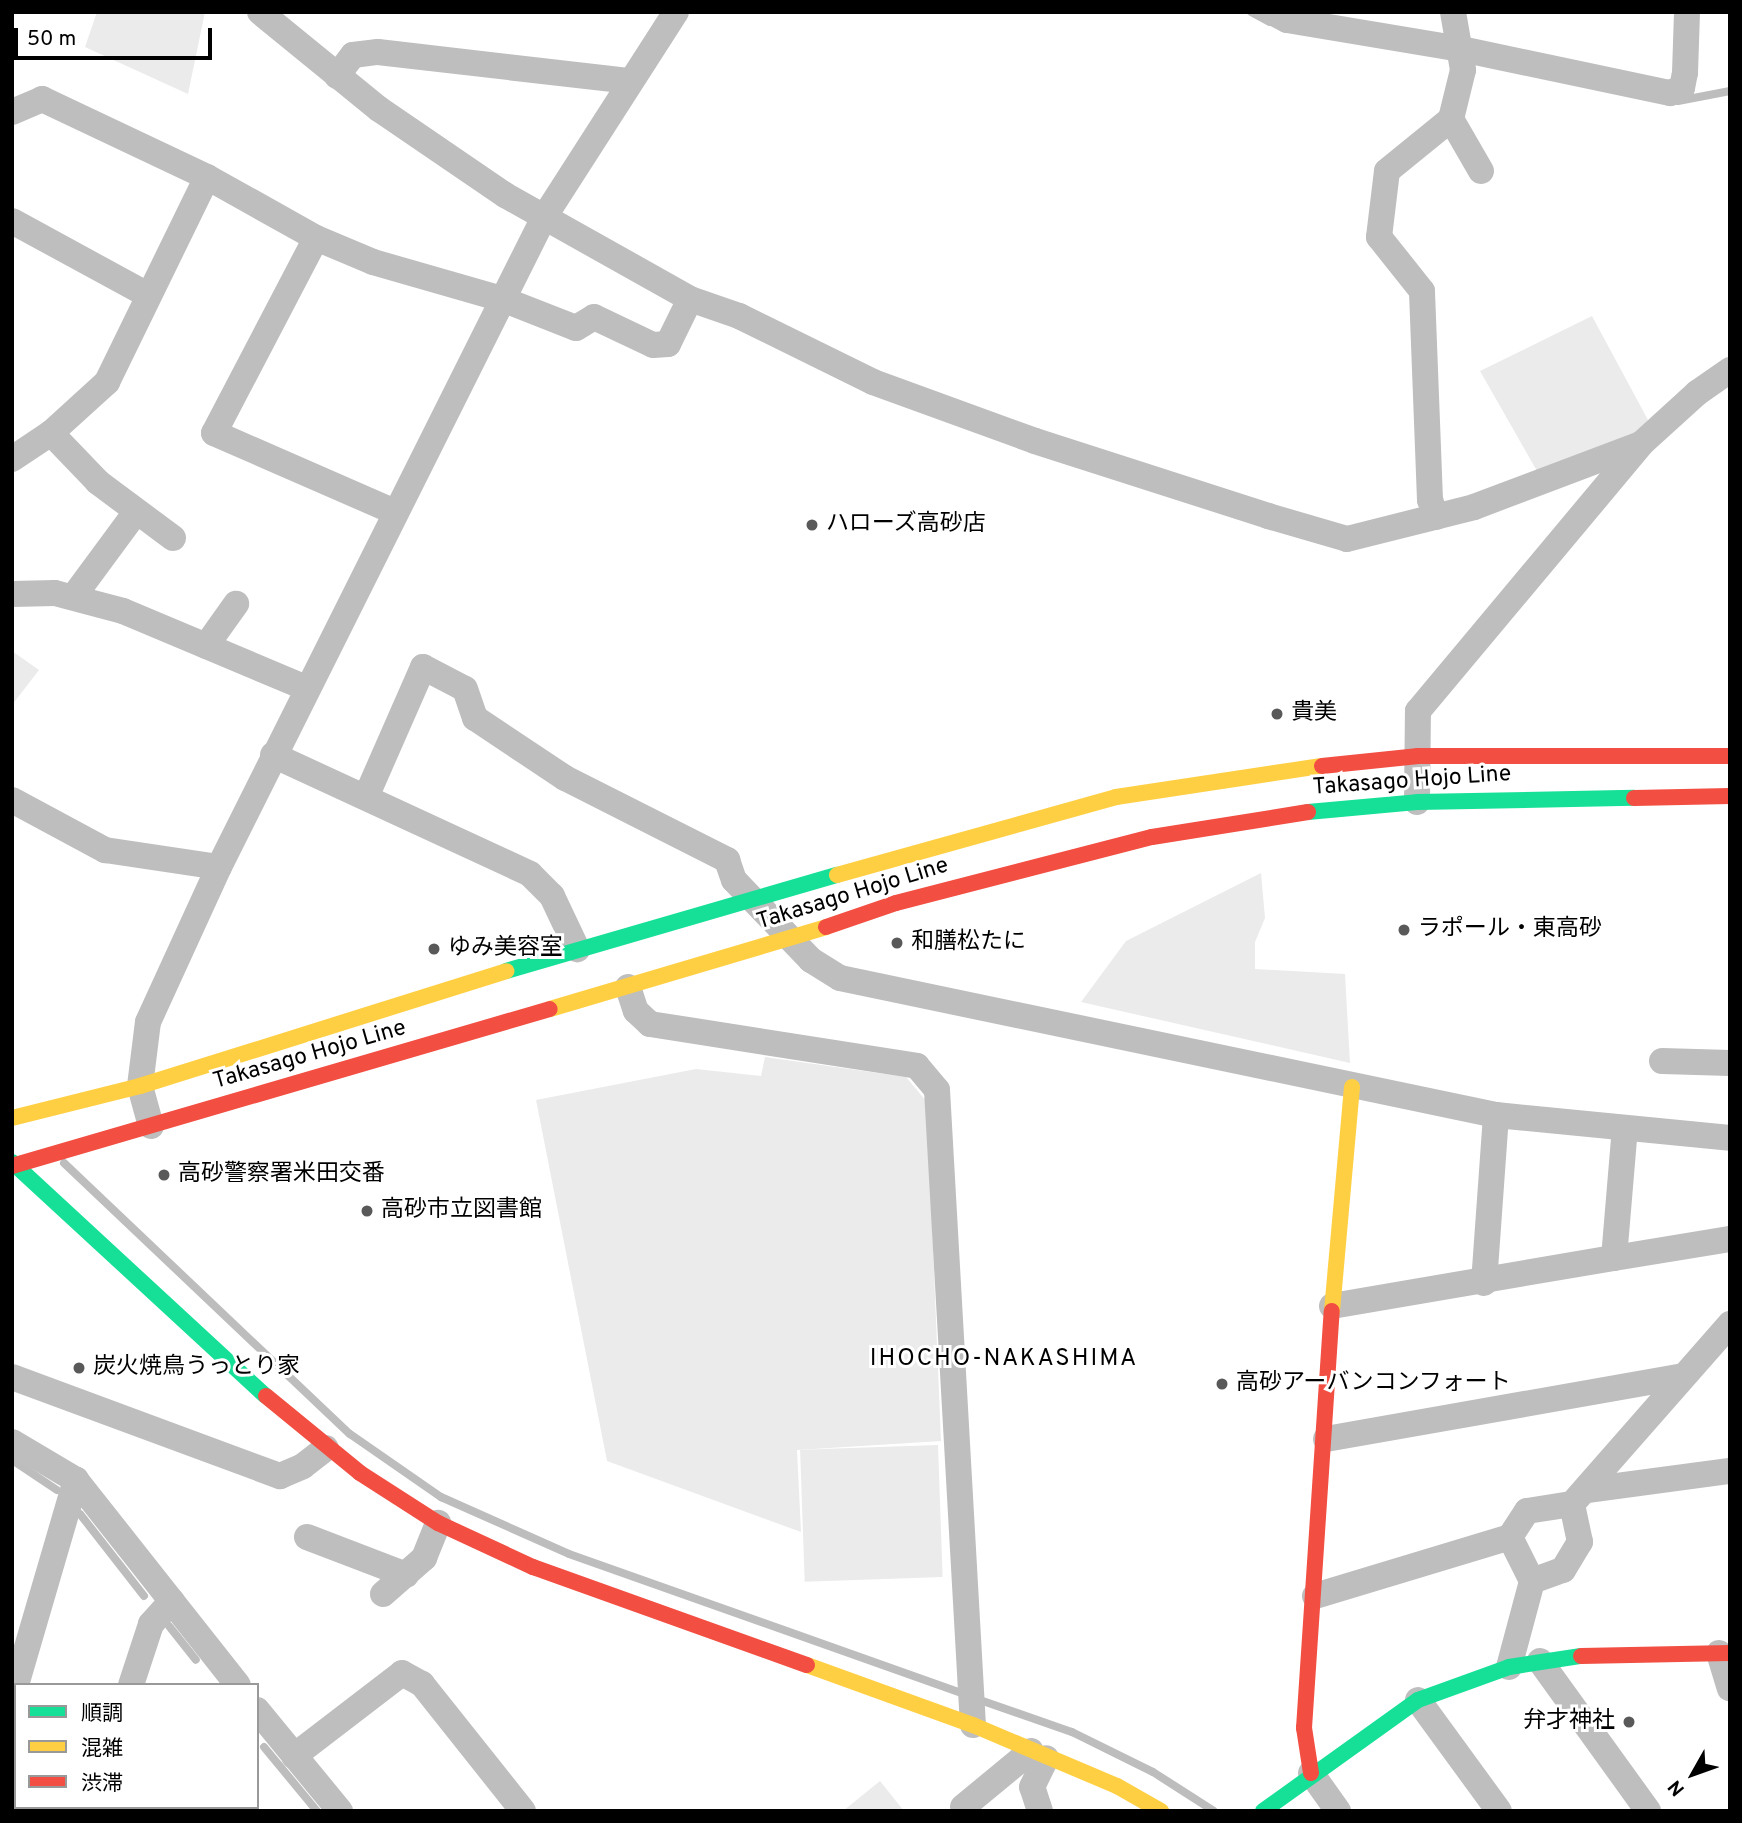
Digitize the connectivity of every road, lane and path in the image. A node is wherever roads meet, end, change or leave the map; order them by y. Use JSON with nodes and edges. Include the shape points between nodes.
{"nodes":[{"id":1,"x":260,"y":12,"type":"edge"},
{"id":2,"x":676,"y":12,"type":"edge"},
{"id":3,"x":1272,"y":12,"type":"edge"},
{"id":4,"x":1453,"y":12,"type":"edge"},
{"id":5,"x":1687,"y":12,"type":"edge"},
{"id":6,"x":1462,"y":58,"type":"junction"},
{"id":7,"x":337,"y":76,"type":"junction"},
{"id":8,"x":630,"y":80,"type":"junction"},
{"id":9,"x":12,"y":112,"type":"edge"},
{"id":10,"x":1451,"y":119,"type":"junction"},
{"id":11,"x":1481,"y":171,"type":"dead end"},
{"id":12,"x":207,"y":177,"type":"junction"},
{"id":13,"x":543,"y":219,"type":"junction"},
{"id":14,"x":12,"y":221,"type":"edge"},
{"id":15,"x":316,"y":238,"type":"junction"},
{"id":16,"x":148,"y":295,"type":"junction"},
{"id":17,"x":502,"y":299,"type":"junction"},
{"id":18,"x":690,"y":299,"type":"junction"},
{"id":19,"x":1730,"y":370,"type":"edge"},
{"id":20,"x":51,"y":433,"type":"junction"},
{"id":21,"x":1641,"y":444,"type":"junction"},
{"id":22,"x":12,"y":459,"type":"edge"},
{"id":23,"x":136,"y":512,"type":"junction"},
{"id":24,"x":395,"y":512,"type":"junction"},
{"id":25,"x":1436,"y":517,"type":"junction"},
{"id":26,"x":173,"y":538,"type":"dead end"},
{"id":27,"x":12,"y":594,"type":"edge"},
{"id":28,"x":75,"y":596,"type":"junction"},
{"id":29,"x":236,"y":604,"type":"dead end"},
{"id":30,"x":206,"y":646,"type":"junction"},
{"id":31,"x":306,"y":688,"type":"junction"},
{"id":32,"x":273,"y":755,"type":"junction"},
{"id":33,"x":1418,"y":755,"type":"junction"},
{"id":34,"x":1730,"y":756,"type":"edge"},
{"id":35,"x":1730,"y":796,"type":"edge"},
{"id":36,"x":366,"y":797,"type":"junction"},
{"id":37,"x":12,"y":800,"type":"edge"},
{"id":38,"x":1417,"y":802,"type":"junction"},
{"id":39,"x":219,"y":867,"type":"junction"},
{"id":40,"x":757,"y":901,"type":"junction"},
{"id":41,"x":792,"y":939,"type":"junction"},
{"id":42,"x":577,"y":949,"type":"junction"},
{"id":43,"x":628,"y":987,"type":"junction"},
{"id":44,"x":1662,"y":1061,"type":"dead end"},
{"id":45,"x":1730,"y":1063,"type":"edge"},
{"id":46,"x":140,"y":1086,"type":"junction"},
{"id":47,"x":1352,"y":1087,"type":"junction"},
{"id":48,"x":1496,"y":1115,"type":"junction"},
{"id":49,"x":12,"y":1118,"type":"edge"},
{"id":50,"x":151,"y":1126,"type":"junction"},
{"id":51,"x":1625,"y":1128,"type":"junction"},
{"id":52,"x":1730,"y":1138,"type":"edge"},
{"id":53,"x":13,"y":1164,"type":"edge"},
{"id":54,"x":1730,"y":1239,"type":"edge"},
{"id":55,"x":1614,"y":1258,"type":"junction"},
{"id":56,"x":1484,"y":1283,"type":"junction"},
{"id":57,"x":1332,"y":1306,"type":"junction"},
{"id":58,"x":1730,"y":1324,"type":"edge"},
{"id":59,"x":1683,"y":1376,"type":"junction"},
{"id":60,"x":12,"y":1377,"type":"edge"},
{"id":61,"x":1326,"y":1439,"type":"junction"},
{"id":62,"x":12,"y":1442,"type":"edge"},
{"id":63,"x":326,"y":1448,"type":"junction"},
{"id":64,"x":1730,"y":1471,"type":"edge"},
{"id":65,"x":71,"y":1494,"type":"junction"},
{"id":66,"x":1579,"y":1497,"type":"junction"},
{"id":67,"x":438,"y":1523,"type":"junction"},
{"id":68,"x":307,"y":1537,"type":"dead end"},
{"id":69,"x":1510,"y":1537,"type":"junction"},
{"id":70,"x":405,"y":1574,"type":"junction"},
{"id":71,"x":1532,"y":1581,"type":"junction"},
{"id":72,"x":383,"y":1594,"type":"dead end"},
{"id":73,"x":1315,"y":1596,"type":"junction"},
{"id":74,"x":163,"y":1611,"type":"junction"},
{"id":75,"x":1725,"y":1653,"type":"edge"},
{"id":76,"x":1539,"y":1661,"type":"junction"},
{"id":77,"x":1509,"y":1667,"type":"junction"},
{"id":78,"x":17,"y":1683,"type":"edge"},
{"id":79,"x":132,"y":1683,"type":"edge"},
{"id":80,"x":236,"y":1683,"type":"edge"},
{"id":81,"x":1730,"y":1688,"type":"edge"},
{"id":82,"x":1418,"y":1700,"type":"junction"},
{"id":83,"x":260,"y":1719,"type":"edge"},
{"id":84,"x":973,"y":1724,"type":"junction"},
{"id":85,"x":1038,"y":1755,"type":"junction"},
{"id":86,"x":294,"y":1756,"type":"junction"},
{"id":87,"x":1311,"y":1773,"type":"junction"},
{"id":88,"x":963,"y":1807,"type":"dead end"},
{"id":89,"x":340,"y":1811,"type":"edge"},
{"id":90,"x":523,"y":1811,"type":"edge"},
{"id":91,"x":1040,"y":1811,"type":"edge"},
{"id":92,"x":1161,"y":1811,"type":"edge"},
{"id":93,"x":1263,"y":1811,"type":"edge"},
{"id":94,"x":1338,"y":1811,"type":"edge"},
{"id":95,"x":1499,"y":1811,"type":"edge"},
{"id":96,"x":1648,"y":1811,"type":"edge"}],
"edges":[{"from":1,"to":7,"type":"street"},
{"from":2,"to":8,"type":"street"},
{"from":3,"to":6,"type":"street","via":[[1287,20]]},
{"from":4,"to":6,"type":"street"},
{"from":5,"to":6,"type":"street","via":[[1682,88],[1670,93]]},
{"from":6,"to":10,"type":"street"},
{"from":7,"to":8,"type":"street","via":[[353,55],[378,52]]},
{"from":7,"to":13,"type":"street"},
{"from":8,"to":13,"type":"street"},
{"from":9,"to":12,"type":"street","via":[[42,99]]},
{"from":10,"to":11,"type":"street"},
{"from":10,"to":25,"type":"street","via":[[1387,171],[1379,237],[1422,291],[1430,500]]},
{"from":12,"to":15,"type":"street"},
{"from":12,"to":16,"type":"street"},
{"from":13,"to":17,"type":"street"},
{"from":13,"to":18,"type":"street"},
{"from":14,"to":16,"type":"street"},
{"from":15,"to":17,"type":"street","via":[[373,262]]},
{"from":15,"to":24,"type":"street","via":[[214,433]]},
{"from":16,"to":20,"type":"street","via":[[107,382]]},
{"from":17,"to":18,"type":"street","via":[[576,328],[594,317],[653,345],[668,344]]},
{"from":17,"to":24,"type":"street"},
{"from":18,"to":25,"type":"street","via":[[739,316],[873,382],[1035,441],[1331,535],[1347,539]]},
{"from":19,"to":21,"type":"street"},
{"from":20,"to":22,"type":"street"},
{"from":20,"to":23,"type":"street","via":[[97,482]]},
{"from":21,"to":25,"type":"street","via":[[1475,507]]},
{"from":21,"to":33,"type":"street","via":[[1418,710]]},
{"from":23,"to":26,"type":"street"},
{"from":23,"to":28,"type":"street"},
{"from":24,"to":31,"type":"street"},
{"from":27,"to":28,"type":"street"},
{"from":28,"to":30,"type":"street"},
{"from":29,"to":30,"type":"street"},
{"from":30,"to":31,"type":"street"},
{"from":31,"to":32,"type":"street"},
{"from":32,"to":36,"type":"street"},
{"from":32,"to":39,"type":"street"},
{"from":33,"to":34,"type":"main road","name":"Takasago Hojo Line"},
{"from":33,"to":38,"type":"street"},
{"from":33,"to":40,"type":"main road","name":"Takasago Hojo Line","via":[[1270,771],[1116,797],[925,847]]},
{"from":35,"to":38,"type":"main road","name":"Takasago Hojo Line"},
{"from":36,"to":40,"type":"street","via":[[423,667],[465,689],[475,718],[565,778],[727,860],[734,880]]},
{"from":36,"to":42,"type":"street","via":[[530,874],[552,896]]},
{"from":37,"to":39,"type":"street","via":[[105,850]]},
{"from":38,"to":41,"type":"main road","name":"Takasago Hojo Line","via":[[1274,815],[1152,837],[909,899]]},
{"from":39,"to":46,"type":"street","via":[[148,1022]]},
{"from":40,"to":41,"type":"street"},
{"from":40,"to":42,"type":"main road","name":"Takasago Hojo Line"},
{"from":41,"to":43,"type":"main road","name":"Takasago Hojo Line"},
{"from":41,"to":47,"type":"street","via":[[811,960],[840,978]]},
{"from":42,"to":46,"type":"main road","name":"Takasago Hojo Line"},
{"from":43,"to":50,"type":"main road","name":"Takasago Hojo Line"},
{"from":43,"to":84,"type":"street","via":[[636,1011],[650,1024],[917,1066],[937,1090]]},
{"from":44,"to":45,"type":"street"},
{"from":46,"to":49,"type":"main road","name":"Takasago Hojo Line"},
{"from":46,"to":50,"type":"street"},
{"from":47,"to":48,"type":"street"},
{"from":47,"to":57,"type":"main road"},
{"from":48,"to":51,"type":"street"},
{"from":48,"to":56,"type":"street"},
{"from":50,"to":53,"type":"main road","name":"Takasago Hojo Line"},
{"from":51,"to":52,"type":"street"},
{"from":51,"to":55,"type":"street"},
{"from":53,"to":63,"type":"main road"},
{"from":54,"to":55,"type":"street"},
{"from":55,"to":56,"type":"street"},
{"from":56,"to":57,"type":"street"},
{"from":57,"to":61,"type":"main road"},
{"from":58,"to":59,"type":"street"},
{"from":59,"to":61,"type":"street"},
{"from":59,"to":66,"type":"street"},
{"from":60,"to":63,"type":"street","via":[[280,1476]]},
{"from":61,"to":73,"type":"main road"},
{"from":62,"to":65,"type":"street"},
{"from":63,"to":67,"type":"main road"},
{"from":64,"to":66,"type":"street"},
{"from":65,"to":74,"type":"street"},
{"from":65,"to":78,"type":"street"},
{"from":66,"to":69,"type":"street","via":[[1527,1511]]},
{"from":66,"to":71,"type":"street","via":[[1580,1542],[1563,1570]]},
{"from":67,"to":70,"type":"street","via":[[424,1558]]},
{"from":67,"to":84,"type":"main road","via":[[533,1567]]},
{"from":68,"to":70,"type":"street"},
{"from":69,"to":71,"type":"street"},
{"from":69,"to":73,"type":"street"},
{"from":70,"to":72,"type":"street"},
{"from":71,"to":77,"type":"street"},
{"from":73,"to":87,"type":"main road","via":[[1304,1728]]},
{"from":74,"to":79,"type":"street"},
{"from":74,"to":80,"type":"street"},
{"from":75,"to":76,"type":"main road"},
{"from":75,"to":81,"type":"street"},
{"from":76,"to":77,"type":"main road"},
{"from":76,"to":96,"type":"street"},
{"from":77,"to":82,"type":"main road"},
{"from":82,"to":87,"type":"main road"},
{"from":82,"to":95,"type":"street"},
{"from":83,"to":86,"type":"street"},
{"from":84,"to":85,"type":"main road"},
{"from":85,"to":88,"type":"street"},
{"from":85,"to":91,"type":"street","via":[[1032,1787]]},
{"from":85,"to":92,"type":"main road","via":[[1117,1786]]},
{"from":86,"to":89,"type":"street"},
{"from":86,"to":90,"type":"street","via":[[402,1673],[422,1684]]},
{"from":87,"to":93,"type":"main road"},
{"from":87,"to":94,"type":"street"}]}
